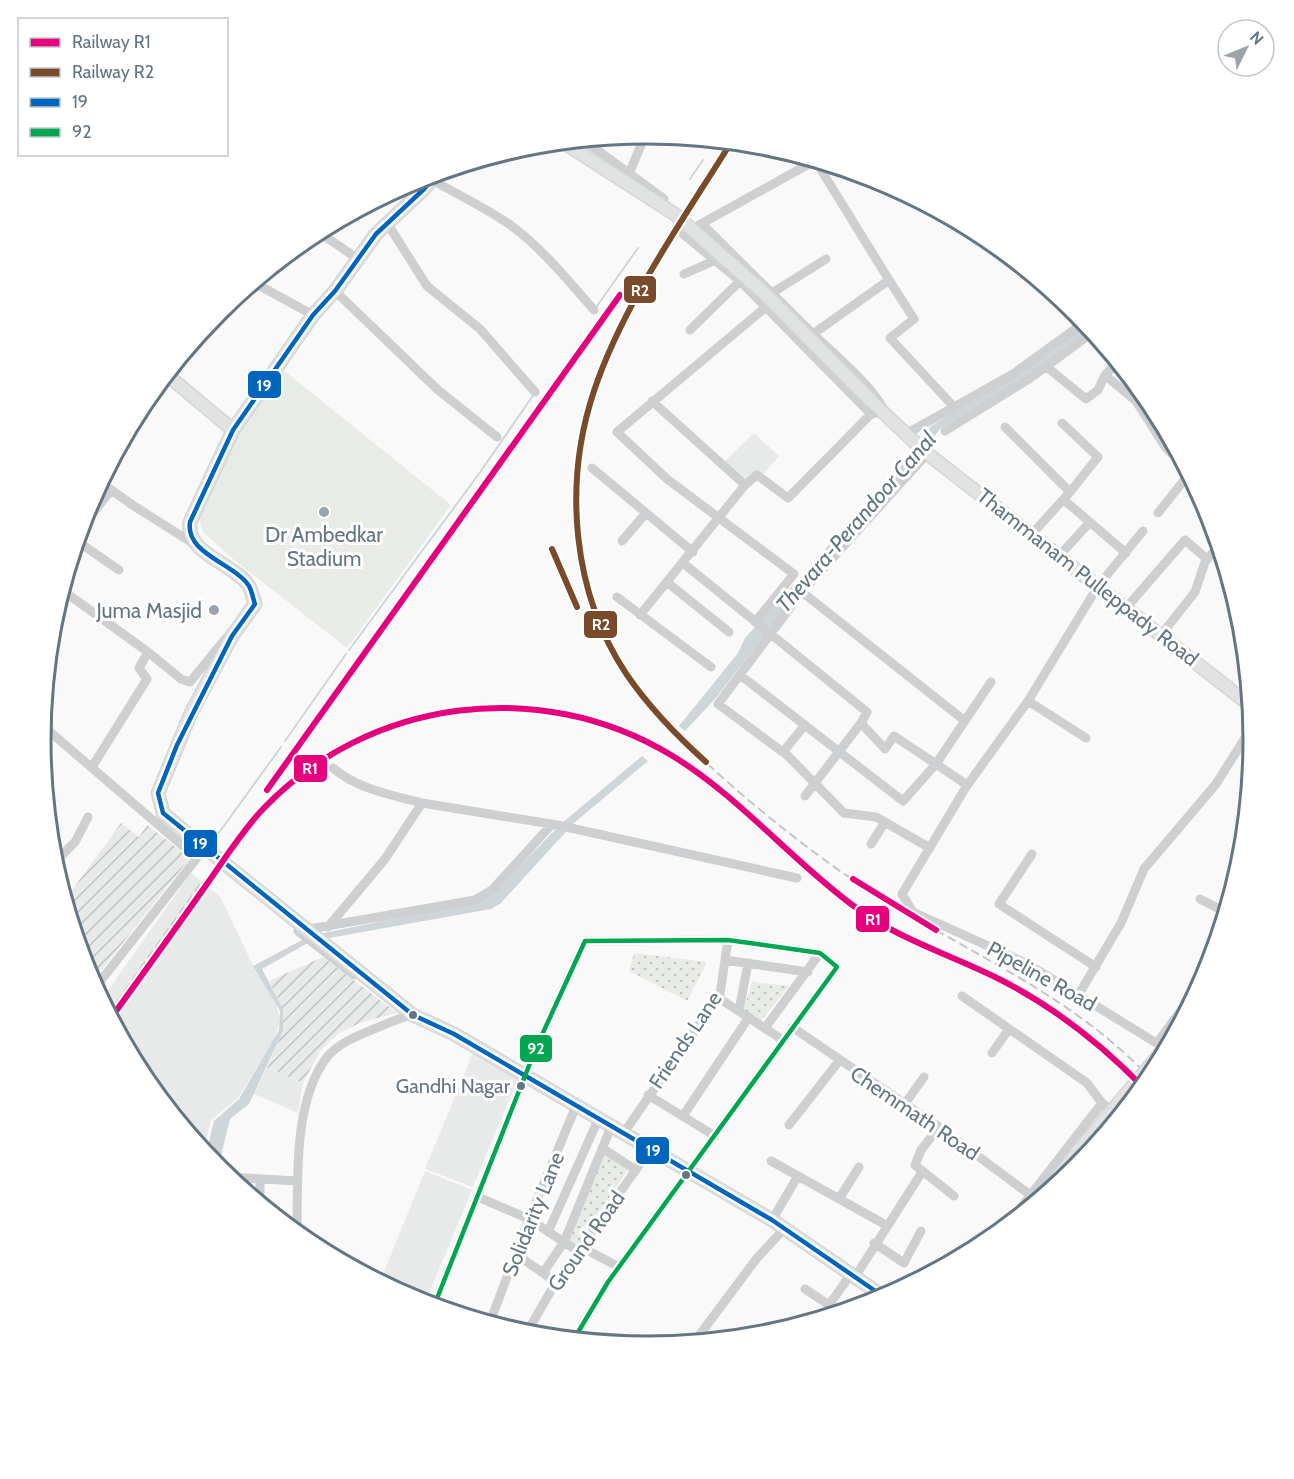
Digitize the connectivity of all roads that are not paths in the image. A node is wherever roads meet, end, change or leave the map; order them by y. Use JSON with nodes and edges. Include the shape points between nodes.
{"nodes":[{"id":1,"x":642,"y":143,"type":"edge"},
{"id":2,"x":592,"y":147,"type":"edge"},
{"id":3,"x":574,"y":148,"type":"edge"},
{"id":4,"x":806,"y":165,"type":"edge"},
{"id":5,"x":821,"y":170,"type":"edge"},
{"id":6,"x":629,"y":174,"type":"junction"},
{"id":7,"x":440,"y":181,"type":"edge"},
{"id":8,"x":420,"y":189,"type":"edge"},
{"id":9,"x":664,"y":199,"type":"dead end"},
{"id":10,"x":387,"y":224,"type":"junction"},
{"id":11,"x":702,"y":224,"type":"junction"},
{"id":12,"x":326,"y":237,"type":"edge"},
{"id":13,"x":358,"y":259,"type":"junction"},
{"id":14,"x":826,"y":259,"type":"dead end"},
{"id":15,"x":716,"y":260,"type":"junction"},
{"id":16,"x":684,"y":274,"type":"dead end"},
{"id":17,"x":889,"y":280,"type":"junction"},
{"id":18,"x":740,"y":281,"type":"junction"},
{"id":19,"x":260,"y":286,"type":"edge"},
{"id":20,"x":335,"y":291,"type":"junction"},
{"id":21,"x":772,"y":293,"type":"junction"},
{"id":22,"x":766,"y":308,"type":"junction"},
{"id":23,"x":594,"y":310,"type":"dead end"},
{"id":24,"x":313,"y":315,"type":"junction"},
{"id":25,"x":1077,"y":328,"type":"edge"},
{"id":26,"x":690,"y":330,"type":"dead end"},
{"id":27,"x":813,"y":334,"type":"junction"},
{"id":28,"x":1086,"y":337,"type":"edge"},
{"id":29,"x":1047,"y":367,"type":"junction"},
{"id":30,"x":1112,"y":368,"type":"edge"},
{"id":31,"x":1105,"y":375,"type":"junction"},
{"id":32,"x":172,"y":379,"type":"edge"},
{"id":33,"x":536,"y":392,"type":"dead end"},
{"id":34,"x":652,"y":401,"type":"junction"},
{"id":35,"x":954,"y":407,"type":"junction"},
{"id":36,"x":884,"y":411,"type":"junction"},
{"id":37,"x":871,"y":414,"type":"junction"},
{"id":38,"x":1062,"y":423,"type":"dead end"},
{"id":39,"x":1005,"y":427,"type":"dead end"},
{"id":40,"x":233,"y":430,"type":"junction"},
{"id":41,"x":945,"y":431,"type":"dead end"},
{"id":42,"x":906,"y":434,"type":"junction"},
{"id":43,"x":497,"y":437,"type":"dead end"},
{"id":44,"x":1167,"y":449,"type":"edge"},
{"id":45,"x":922,"y":450,"type":"junction"},
{"id":46,"x":592,"y":468,"type":"dead end"},
{"id":47,"x":1184,"y":480,"type":"edge"},
{"id":48,"x":745,"y":485,"type":"junction"},
{"id":49,"x":107,"y":487,"type":"edge"},
{"id":50,"x":111,"y":490,"type":"junction"},
{"id":51,"x":1067,"y":496,"type":"junction"},
{"id":52,"x":98,"y":507,"type":"edge"},
{"id":53,"x":646,"y":513,"type":"junction"},
{"id":54,"x":1158,"y":513,"type":"dead end"},
{"id":55,"x":719,"y":519,"type":"junction"},
{"id":56,"x":1090,"y":522,"type":"junction"},
{"id":57,"x":1143,"y":531,"type":"dead end"},
{"id":58,"x":1031,"y":535,"type":"junction"},
{"id":59,"x":622,"y":540,"type":"dead end"},
{"id":60,"x":194,"y":544,"type":"junction"},
{"id":61,"x":84,"y":546,"type":"edge"},
{"id":62,"x":693,"y":552,"type":"junction"},
{"id":63,"x":1212,"y":552,"type":"edge"},
{"id":64,"x":1126,"y":553,"type":"junction"},
{"id":65,"x":1059,"y":556,"type":"junction"},
{"id":66,"x":1207,"y":559,"type":"junction"},
{"id":67,"x":683,"y":563,"type":"junction"},
{"id":68,"x":119,"y":570,"type":"dead end"},
{"id":69,"x":668,"y":583,"type":"junction"},
{"id":70,"x":1098,"y":586,"type":"junction"},
{"id":71,"x":802,"y":592,"type":"junction"},
{"id":72,"x":69,"y":595,"type":"edge"},
{"id":73,"x":617,"y":597,"type":"dead end"},
{"id":74,"x":1126,"y":608,"type":"junction"},
{"id":75,"x":640,"y":615,"type":"junction"},
{"id":76,"x":756,"y":623,"type":"junction"},
{"id":77,"x":729,"y":632,"type":"dead end"},
{"id":78,"x":768,"y":633,"type":"junction"},
{"id":79,"x":1161,"y":635,"type":"junction"},
{"id":80,"x":232,"y":636,"type":"junction"},
{"id":81,"x":148,"y":652,"type":"junction"},
{"id":82,"x":711,"y":667,"type":"dead end"},
{"id":83,"x":740,"y":675,"type":"junction"},
{"id":84,"x":991,"y":682,"type":"dead end"},
{"id":85,"x":1241,"y":695,"type":"edge"},
{"id":86,"x":1028,"y":701,"type":"junction"},
{"id":87,"x":965,"y":721,"type":"junction"},
{"id":88,"x":861,"y":723,"type":"junction"},
{"id":89,"x":805,"y":724,"type":"junction"},
{"id":90,"x":51,"y":733,"type":"edge"},
{"id":91,"x":1086,"y":738,"type":"dead end"},
{"id":92,"x":1243,"y":741,"type":"edge"},
{"id":93,"x":841,"y":751,"type":"junction"},
{"id":94,"x":783,"y":752,"type":"junction"},
{"id":95,"x":936,"y":764,"type":"junction"},
{"id":96,"x":92,"y":767,"type":"junction"},
{"id":97,"x":333,"y":768,"type":"dead end"},
{"id":98,"x":814,"y":783,"type":"junction"},
{"id":99,"x":967,"y":784,"type":"junction"},
{"id":100,"x":806,"y":796,"type":"dead end"},
{"id":101,"x":422,"y":803,"type":"junction"},
{"id":102,"x":88,"y":817,"type":"dead end"},
{"id":103,"x":885,"y":822,"type":"junction"},
{"id":104,"x":554,"y":825,"type":"junction"},
{"id":105,"x":872,"y":844,"type":"dead end"},
{"id":106,"x":930,"y":848,"type":"junction"},
{"id":107,"x":1032,"y":854,"type":"dead end"},
{"id":108,"x":62,"y":855,"type":"edge"},
{"id":109,"x":797,"y":878,"type":"dead end"},
{"id":110,"x":1200,"y":899,"type":"dead end"},
{"id":111,"x":1218,"y":909,"type":"edge"},
{"id":112,"x":328,"y":927,"type":"junction"},
{"id":113,"x":728,"y":940,"type":"junction"},
{"id":114,"x":820,"y":953,"type":"junction"},
{"id":115,"x":726,"y":960,"type":"junction"},
{"id":116,"x":748,"y":963,"type":"junction"},
{"id":117,"x":1096,"y":967,"type":"junction"},
{"id":118,"x":808,"y":972,"type":"junction"},
{"id":119,"x":101,"y":980,"type":"edge"},
{"id":120,"x":1079,"y":994,"type":"junction"},
{"id":121,"x":962,"y":996,"type":"dead end"},
{"id":122,"x":717,"y":997,"type":"junction"},
{"id":123,"x":740,"y":1011,"type":"junction"},
{"id":124,"x":410,"y":1015,"type":"junction"},
{"id":125,"x":749,"y":1017,"type":"junction"},
{"id":126,"x":1170,"y":1026,"type":"edge"},
{"id":127,"x":792,"y":1027,"type":"junction"},
{"id":128,"x":765,"y":1028,"type":"junction"},
{"id":129,"x":1009,"y":1029,"type":"junction"},
{"id":130,"x":783,"y":1040,"type":"junction"},
{"id":131,"x":1157,"y":1043,"type":"joint"},
{"id":132,"x":992,"y":1053,"type":"dead end"},
{"id":133,"x":839,"y":1061,"type":"junction"},
{"id":134,"x":525,"y":1075,"type":"junction"},
{"id":135,"x":924,"y":1077,"type":"dead end"},
{"id":136,"x":1136,"y":1080,"type":"edge"},
{"id":137,"x":648,"y":1095,"type":"junction"},
{"id":138,"x":1102,"y":1103,"type":"junction"},
{"id":139,"x":904,"y":1105,"type":"junction"},
{"id":140,"x":576,"y":1106,"type":"junction"},
{"id":141,"x":1112,"y":1111,"type":"edge"},
{"id":142,"x":683,"y":1116,"type":"junction"},
{"id":143,"x":598,"y":1120,"type":"junction"},
{"id":144,"x":789,"y":1125,"type":"dead end"},
{"id":145,"x":611,"y":1127,"type":"junction"},
{"id":146,"x":939,"y":1127,"type":"junction"},
{"id":147,"x":623,"y":1134,"type":"junction"},
{"id":148,"x":715,"y":1136,"type":"junction"},
{"id":149,"x":602,"y":1148,"type":"junction"},
{"id":150,"x":650,"y":1150,"type":"junction"},
{"id":151,"x":771,"y":1161,"type":"dead end"},
{"id":152,"x":1066,"y":1163,"type":"edge"},
{"id":153,"x":859,"y":1167,"type":"dead end"},
{"id":154,"x":636,"y":1170,"type":"junction"},
{"id":155,"x":922,"y":1172,"type":"junction"},
{"id":156,"x":690,"y":1173,"type":"junction"},
{"id":157,"x":798,"y":1176,"type":"junction"},
{"id":158,"x":244,"y":1178,"type":"edge"},
{"id":159,"x":1050,"y":1179,"type":"edge"},
{"id":160,"x":260,"y":1180,"type":"junction"},
{"id":161,"x":298,"y":1180,"type":"junction"},
{"id":162,"x":260,"y":1193,"type":"edge"},
{"id":163,"x":1033,"y":1194,"type":"edge"},
{"id":164,"x":954,"y":1196,"type":"dead end"},
{"id":165,"x":478,"y":1197,"type":"junction"},
{"id":166,"x":839,"y":1199,"type":"junction"},
{"id":167,"x":529,"y":1219,"type":"junction"},
{"id":168,"x":772,"y":1220,"type":"junction"},
{"id":169,"x":297,"y":1221,"type":"edge"},
{"id":170,"x":886,"y":1225,"type":"junction"},
{"id":171,"x":784,"y":1229,"type":"junction"},
{"id":172,"x":921,"y":1231,"type":"dead end"},
{"id":173,"x":548,"y":1232,"type":"junction"},
{"id":174,"x":564,"y":1242,"type":"junction"},
{"id":175,"x":874,"y":1244,"type":"junction"},
{"id":176,"x":581,"y":1250,"type":"junction"},
{"id":177,"x":517,"y":1255,"type":"junction"},
{"id":178,"x":619,"y":1267,"type":"junction"},
{"id":179,"x":543,"y":1273,"type":"junction"},
{"id":180,"x":853,"y":1275,"type":"junction"},
{"id":181,"x":556,"y":1282,"type":"junction"},
{"id":182,"x":805,"y":1289,"type":"dead end"},
{"id":183,"x":872,"y":1291,"type":"edge"},
{"id":184,"x":438,"y":1297,"type":"edge"},
{"id":185,"x":493,"y":1315,"type":"edge"},
{"id":186,"x":532,"y":1324,"type":"edge"},
{"id":187,"x":579,"y":1331,"type":"edge"},
{"id":188,"x":701,"y":1332,"type":"edge"}],
"edges":[{"from":1,"to":6,"type":"street"},
{"from":2,"to":6,"type":"street"},
{"from":3,"to":36,"type":"main road","name":"Thammanam Pulleppady Road","bridge":true,"via":[[676,215],[752,282]]},
{"from":4,"to":11,"type":"street"},
{"from":5,"to":17,"type":"street"},
{"from":6,"to":9,"type":"street"},
{"from":7,"to":23,"type":"street","via":[[518,231]]},
{"from":8,"to":10,"type":"main road"},
{"from":10,"to":13,"type":"main road"},
{"from":10,"to":33,"type":"street","via":[[427,286],[480,329]]},
{"from":11,"to":15,"type":"street","via":[[683,234]]},
{"from":11,"to":21,"type":"street"},
{"from":12,"to":13,"type":"street"},
{"from":13,"to":20,"type":"main road"},
{"from":14,"to":21,"type":"street"},
{"from":15,"to":16,"type":"street"},
{"from":15,"to":18,"type":"street"},
{"from":17,"to":27,"type":"street"},
{"from":17,"to":35,"type":"street","via":[[914,320],[890,338]]},
{"from":18,"to":22,"type":"street"},
{"from":18,"to":26,"type":"street"},
{"from":19,"to":24,"type":"street"},
{"from":20,"to":24,"type":"main road"},
{"from":20,"to":43,"type":"street","via":[[438,390]]},
{"from":21,"to":27,"type":"street"},
{"from":22,"to":34,"type":"street"},
{"from":22,"to":37,"type":"street"},
{"from":24,"to":40,"type":"main road"},
{"from":25,"to":35,"type":"street","via":[[1013,374]]},
{"from":27,"to":36,"type":"street","via":[[882,404]]},
{"from":28,"to":29,"type":"street"},
{"from":29,"to":31,"type":"street","via":[[1086,399],[1098,390]]},
{"from":29,"to":41,"type":"street"},
{"from":30,"to":31,"type":"street"},
{"from":31,"to":44,"type":"street","via":[[1136,401]]},
{"from":32,"to":40,"type":"main road"},
{"from":34,"to":48,"type":"street"},
{"from":34,"to":55,"type":"street","via":[[617,432],[667,479]]},
{"from":35,"to":42,"type":"street"},
{"from":36,"to":37,"type":"street"},
{"from":36,"to":42,"type":"main road","name":"Thammanam Pulleppady Road"},
{"from":37,"to":48,"type":"street","via":[[788,498],[757,475]]},
{"from":38,"to":51,"type":"street","via":[[1098,458]]},
{"from":39,"to":51,"type":"street"},
{"from":40,"to":60,"type":"main road","via":[[190,522]]},
{"from":42,"to":45,"type":"main road","name":"Thammanam Pulleppady Road"},
{"from":45,"to":58,"type":"main road","name":"Thammanam Pulleppady Road"},
{"from":45,"to":71,"type":"street"},
{"from":46,"to":53,"type":"street"},
{"from":47,"to":54,"type":"street"},
{"from":48,"to":55,"type":"street"},
{"from":49,"to":50,"type":"street"},
{"from":50,"to":52,"type":"street"},
{"from":50,"to":60,"type":"street"},
{"from":51,"to":56,"type":"street"},
{"from":51,"to":58,"type":"street"},
{"from":53,"to":59,"type":"street"},
{"from":53,"to":62,"type":"street"},
{"from":55,"to":62,"type":"street"},
{"from":55,"to":76,"type":"street","via":[[794,574]]},
{"from":56,"to":64,"type":"street"},
{"from":56,"to":65,"type":"street"},
{"from":57,"to":64,"type":"street"},
{"from":58,"to":65,"type":"main road","name":"Thammanam Pulleppady Road"},
{"from":60,"to":80,"type":"main road","via":[[237,573],[249,587],[255,604]]},
{"from":61,"to":68,"type":"street"},
{"from":62,"to":67,"type":"street"},
{"from":63,"to":66,"type":"street"},
{"from":64,"to":70,"type":"street"},
{"from":65,"to":70,"type":"main road","name":"Thammanam Pulleppady Road"},
{"from":66,"to":74,"type":"street","via":[[1185,540]]},
{"from":66,"to":79,"type":"street","via":[[1195,592]]},
{"from":67,"to":69,"type":"street"},
{"from":67,"to":76,"type":"street"},
{"from":69,"to":75,"type":"street"},
{"from":69,"to":77,"type":"street"},
{"from":70,"to":74,"type":"main road","name":"Thammanam Pulleppady Road"},
{"from":70,"to":86,"type":"street"},
{"from":71,"to":78,"type":"street"},
{"from":71,"to":87,"type":"street"},
{"from":72,"to":81,"type":"street"},
{"from":73,"to":75,"type":"street"},
{"from":74,"to":79,"type":"main road","name":"Thammanam Pulleppady Road"},
{"from":75,"to":82,"type":"street"},
{"from":76,"to":78,"type":"street"},
{"from":78,"to":83,"type":"street"},
{"from":78,"to":88,"type":"street","via":[[867,712]]},
{"from":79,"to":85,"type":"main road","name":"Thammanam Pulleppady Road"},
{"from":80,"to":81,"type":"street","via":[[225,639],[190,682],[181,680]]},
{"from":80,"to":124,"type":"main road","bridge":true,"via":[[191,713],[165,773],[158,793],[163,813]]},
{"from":81,"to":96,"type":"street","via":[[139,668],[147,678]]},
{"from":83,"to":89,"type":"street"},
{"from":83,"to":94,"type":"street","via":[[718,704]]},
{"from":84,"to":87,"type":"street"},
{"from":86,"to":91,"type":"street"},
{"from":86,"to":99,"type":"street"},
{"from":87,"to":95,"type":"street"},
{"from":88,"to":93,"type":"street"},
{"from":88,"to":95,"type":"street","via":[[885,749],[894,736]]},
{"from":89,"to":93,"type":"street"},
{"from":89,"to":94,"type":"street"},
{"from":90,"to":96,"type":"street"},
{"from":92,"to":117,"type":"street","via":[[1216,784],[1144,869],[1121,923]]},
{"from":93,"to":95,"type":"street","via":[[903,801]]},
{"from":93,"to":98,"type":"street"},
{"from":94,"to":98,"type":"street"},
{"from":95,"to":99,"type":"street"},
{"from":96,"to":119,"type":"street","via":[[197,858]]},
{"from":97,"to":101,"type":"street","via":[[377,791]]},
{"from":98,"to":100,"type":"street"},
{"from":98,"to":103,"type":"street","via":[[844,813]]},
{"from":99,"to":106,"type":"street"},
{"from":101,"to":104,"type":"street"},
{"from":101,"to":112,"type":"street","via":[[384,859]]},
{"from":102,"to":108,"type":"street","via":[[75,842]]},
{"from":103,"to":105,"type":"street"},
{"from":103,"to":106,"type":"street"},
{"from":104,"to":109,"type":"street"},
{"from":104,"to":112,"type":"street","via":[[492,890],[475,900]]},
{"from":106,"to":120,"type":"street","name":"Pipeline Road","via":[[902,894],[913,912],[1028,964]]},
{"from":107,"to":117,"type":"street","via":[[999,904]]},
{"from":110,"to":111,"type":"street"},
{"from":112,"to":124,"type":"street","via":[[298,931]]},
{"from":113,"to":114,"type":"street"},
{"from":113,"to":115,"type":"street","name":"Friends Lane"},
{"from":113,"to":134,"type":"street","via":[[585,941]]},
{"from":114,"to":118,"type":"street"},
{"from":114,"to":127,"type":"street","via":[[837,966]]},
{"from":115,"to":116,"type":"street"},
{"from":115,"to":122,"type":"street","name":"Friends Lane"},
{"from":116,"to":118,"type":"street"},
{"from":116,"to":123,"type":"street"},
{"from":117,"to":120,"type":"street"},
{"from":118,"to":128,"type":"street"},
{"from":120,"to":131,"type":"street","name":"Pipeline Road"},
{"from":121,"to":129,"type":"street"},
{"from":122,"to":123,"type":"street"},
{"from":122,"to":137,"type":"street","name":"Friends Lane"},
{"from":123,"to":125,"type":"street"},
{"from":124,"to":134,"type":"main road","via":[[454,1034]]},
{"from":124,"to":161,"type":"street","via":[[348,1040],[328,1056],[310,1090],[303,1117]]},
{"from":125,"to":128,"type":"street"},
{"from":125,"to":142,"type":"street"},
{"from":126,"to":131,"type":"street"},
{"from":127,"to":130,"type":"street"},
{"from":127,"to":133,"type":"street","name":"Chemmath Road","via":[[827,1048]]},
{"from":128,"to":130,"type":"street"},
{"from":129,"to":132,"type":"street"},
{"from":129,"to":138,"type":"street","via":[[1087,1083]]},
{"from":130,"to":148,"type":"street"},
{"from":133,"to":139,"type":"street","name":"Chemmath Road"},
{"from":133,"to":144,"type":"street"},
{"from":134,"to":140,"type":"main road"},
{"from":134,"to":165,"type":"street"},
{"from":135,"to":139,"type":"street"},
{"from":136,"to":152,"type":"main road","bridge":true},
{"from":137,"to":142,"type":"street"},
{"from":137,"to":147,"type":"street","name":"Friends Lane"},
{"from":138,"to":141,"type":"street"},
{"from":138,"to":159,"type":"street"},
{"from":139,"to":146,"type":"street","name":"Chemmath Road"},
{"from":140,"to":143,"type":"main road"},
{"from":140,"to":167,"type":"street","name":"Solidarity Lane"},
{"from":142,"to":148,"type":"street"},
{"from":143,"to":145,"type":"main road"},
{"from":143,"to":173,"type":"street"},
{"from":145,"to":147,"type":"main road"},
{"from":145,"to":149,"type":"street"},
{"from":146,"to":155,"type":"street","via":[[916,1158],[915,1165]]},
{"from":146,"to":163,"type":"street","name":"Chemmath Road"},
{"from":147,"to":150,"type":"main road"},
{"from":148,"to":156,"type":"street"},
{"from":149,"to":154,"type":"street"},
{"from":149,"to":174,"type":"street"},
{"from":150,"to":154,"type":"street","name":"Ground Road"},
{"from":150,"to":156,"type":"main road"},
{"from":151,"to":157,"type":"street"},
{"from":153,"to":166,"type":"street"},
{"from":154,"to":176,"type":"street","name":"Ground Road"},
{"from":155,"to":164,"type":"street"},
{"from":155,"to":170,"type":"street"},
{"from":156,"to":168,"type":"main road"},
{"from":156,"to":178,"type":"street"},
{"from":157,"to":166,"type":"street"},
{"from":157,"to":168,"type":"street"},
{"from":158,"to":160,"type":"street"},
{"from":160,"to":161,"type":"street"},
{"from":160,"to":162,"type":"street"},
{"from":161,"to":169,"type":"street"},
{"from":165,"to":167,"type":"street"},
{"from":165,"to":184,"type":"street"},
{"from":166,"to":170,"type":"street"},
{"from":167,"to":173,"type":"street"},
{"from":167,"to":177,"type":"street","name":"Solidarity Lane"},
{"from":168,"to":171,"type":"main road"},
{"from":170,"to":175,"type":"street"},
{"from":171,"to":180,"type":"main road"},
{"from":171,"to":188,"type":"street","via":[[757,1257]]},
{"from":172,"to":175,"type":"street","via":[[904,1263]]},
{"from":173,"to":174,"type":"street"},
{"from":174,"to":176,"type":"street"},
{"from":174,"to":179,"type":"street"},
{"from":175,"to":180,"type":"street"},
{"from":176,"to":178,"type":"street"},
{"from":176,"to":181,"type":"street","name":"Ground Road"},
{"from":177,"to":179,"type":"street"},
{"from":177,"to":185,"type":"street","name":"Solidarity Lane"},
{"from":178,"to":187,"type":"street"},
{"from":179,"to":181,"type":"street"},
{"from":180,"to":182,"type":"street","via":[[829,1305]]},
{"from":180,"to":183,"type":"main road"},
{"from":181,"to":186,"type":"street","name":"Ground Road"}]}
